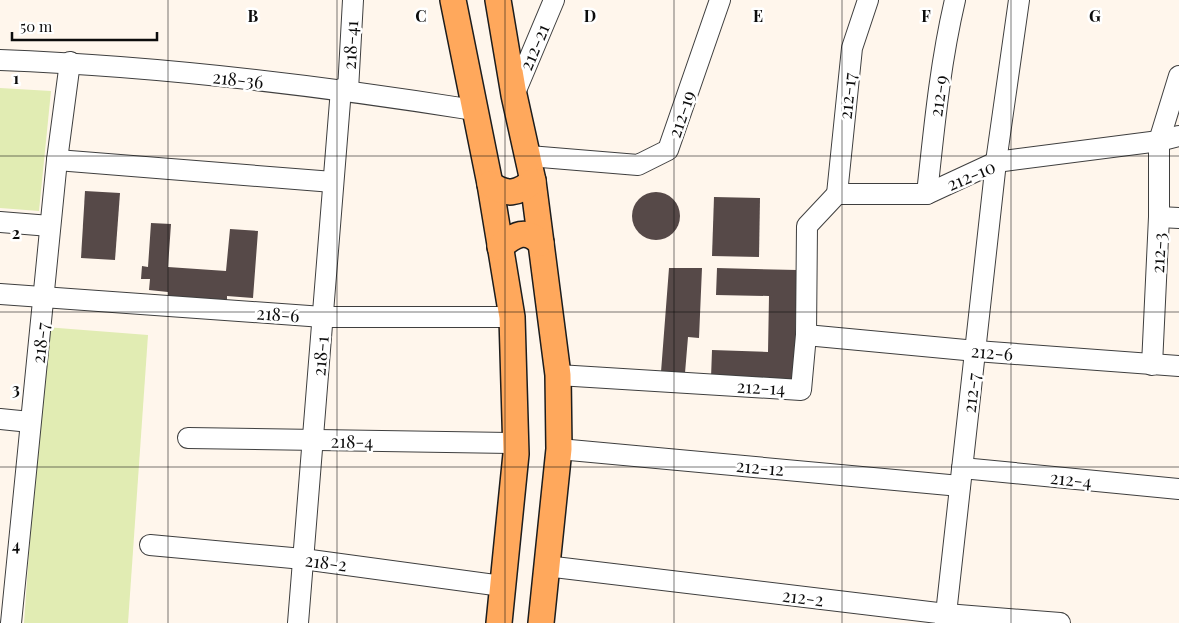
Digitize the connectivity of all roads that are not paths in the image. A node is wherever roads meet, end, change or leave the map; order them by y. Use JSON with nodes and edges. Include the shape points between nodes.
{"nodes":[{"id":1,"x":353,"y":0,"type":"edge"},
{"id":2,"x":453,"y":0,"type":"edge"},
{"id":3,"x":498,"y":0,"type":"edge"},
{"id":4,"x":554,"y":0,"type":"edge"},
{"id":5,"x":720,"y":0,"type":"edge"},
{"id":6,"x":868,"y":0,"type":"edge"},
{"id":7,"x":956,"y":0,"type":"edge"},
{"id":8,"x":1019,"y":0,"type":"edge"},
{"id":9,"x":0,"y":60,"type":"edge"},
{"id":10,"x":70,"y":62,"type":"junction"},
{"id":11,"x":1179,"y":76,"type":"edge"},
{"id":12,"x":345,"y":89,"type":"junction"},
{"id":13,"x":514,"y":95,"type":"junction"},
{"id":14,"x":474,"y":110,"type":"junction"},
{"id":15,"x":1179,"y":136,"type":"edge"},
{"id":16,"x":1159,"y":140,"type":"junction"},
{"id":17,"x":529,"y":156,"type":"junction"},
{"id":18,"x":57,"y":160,"type":"junction"},
{"id":19,"x":996,"y":162,"type":"junction"},
{"id":20,"x":533,"y":181,"type":"junction"},
{"id":21,"x":333,"y":182,"type":"junction"},
{"id":22,"x":490,"y":184,"type":"junction"},
{"id":23,"x":837,"y":194,"type":"junction"},
{"id":24,"x":927,"y":194,"type":"junction"},
{"id":25,"x":1169,"y":218,"type":"edge"},
{"id":26,"x":0,"y":222,"type":"edge"},
{"id":27,"x":50,"y":226,"type":"junction"},
{"id":28,"x":541,"y":243,"type":"junction"},
{"id":29,"x":500,"y":247,"type":"junction"},
{"id":30,"x":0,"y":294,"type":"edge"},
{"id":31,"x":45,"y":298,"type":"junction"},
{"id":32,"x":323,"y":317,"type":"junction"},
{"id":33,"x":512,"y":318,"type":"junction"},
{"id":34,"x":806,"y":335,"type":"junction"},
{"id":35,"x":976,"y":351,"type":"junction"},
{"id":36,"x":1152,"y":365,"type":"junction"},
{"id":37,"x":1179,"y":366,"type":"edge"},
{"id":38,"x":558,"y":375,"type":"junction"},
{"id":39,"x":0,"y":419,"type":"edge"},
{"id":40,"x":30,"y":422,"type":"junction"},
{"id":41,"x":188,"y":438,"type":"dead end"},
{"id":42,"x":313,"y":440,"type":"junction"},
{"id":43,"x":516,"y":444,"type":"junction"},
{"id":44,"x":560,"y":448,"type":"junction"},
{"id":45,"x":961,"y":477,"type":"junction"},
{"id":46,"x":1179,"y":489,"type":"edge"},
{"id":47,"x":150,"y":545,"type":"dead end"},
{"id":48,"x":303,"y":559,"type":"junction"},
{"id":49,"x":546,"y":566,"type":"junction"},
{"id":50,"x":8,"y":570,"type":"edge"},
{"id":51,"x":502,"y":586,"type":"junction"},
{"id":52,"x":945,"y":619,"type":"edge"},
{"id":53,"x":11,"y":623,"type":"edge"},
{"id":54,"x":298,"y":623,"type":"edge"},
{"id":55,"x":499,"y":623,"type":"edge"},
{"id":56,"x":541,"y":623,"type":"edge"},
{"id":57,"x":1060,"y":623,"type":"edge"}],
"edges":[{"from":1,"to":12,"type":"street","name":"218-41"},
{"from":2,"to":14,"type":"main road"},
{"from":3,"to":13,"type":"main road"},
{"from":4,"to":13,"type":"street","name":"212-21"},
{"from":5,"to":17,"type":"street","name":"212-19","via":[[668,150],[638,165]]},
{"from":6,"to":23,"type":"street","name":"212-17","via":[[852,48]]},
{"from":7,"to":24,"type":"street","name":"212-9","via":[[946,40]]},
{"from":8,"to":19,"type":"street"},
{"from":9,"to":10,"type":"street","name":"218-36"},
{"from":10,"to":12,"type":"street","name":"218-36"},
{"from":10,"to":18,"type":"street","name":"218-7"},
{"from":11,"to":16,"type":"street","name":"212-3"},
{"from":12,"to":14,"type":"street","name":"218-36"},
{"from":12,"to":21,"type":"street","name":"218-1"},
{"from":13,"to":17,"type":"main road"},
{"from":14,"to":22,"type":"main road"},
{"from":15,"to":16,"type":"street","name":"212-10"},
{"from":16,"to":19,"type":"street","name":"212-10"},
{"from":16,"to":25,"type":"street","name":"212-3"},
{"from":17,"to":20,"type":"main road"},
{"from":18,"to":21,"type":"street"},
{"from":18,"to":27,"type":"street","name":"218-7"},
{"from":19,"to":24,"type":"street","name":"212-10"},
{"from":19,"to":35,"type":"street","name":"212-7"},
{"from":20,"to":22,"type":"main road","via":[[524,189],[509,193]]},
{"from":20,"to":28,"type":"main road"},
{"from":21,"to":32,"type":"street","name":"218-1"},
{"from":22,"to":29,"type":"main road"},
{"from":23,"to":24,"type":"street","name":"212-10"},
{"from":23,"to":34,"type":"street","name":"212-14","via":[[806,226]]},
{"from":25,"to":36,"type":"street","name":"212-3"},
{"from":26,"to":27,"type":"street"},
{"from":27,"to":31,"type":"street","name":"218-7"},
{"from":28,"to":29,"type":"main road","via":[[528,233],[520,233]]},
{"from":28,"to":38,"type":"main road"},
{"from":29,"to":33,"type":"main road"},
{"from":30,"to":31,"type":"street","name":"218-6"},
{"from":31,"to":32,"type":"street","name":"218-6"},
{"from":31,"to":40,"type":"street","name":"218-7"},
{"from":32,"to":33,"type":"street","name":"218-6"},
{"from":32,"to":42,"type":"street","name":"218-1"},
{"from":33,"to":43,"type":"main road"},
{"from":34,"to":35,"type":"street","name":"212-6"},
{"from":34,"to":38,"type":"street","name":"212-14","via":[[801,390]]},
{"from":35,"to":36,"type":"street","name":"212-6"},
{"from":35,"to":45,"type":"street","name":"212-7"},
{"from":36,"to":37,"type":"street","name":"212-6"},
{"from":38,"to":44,"type":"main road"},
{"from":39,"to":40,"type":"street"},
{"from":40,"to":50,"type":"street","name":"218-7"},
{"from":41,"to":42,"type":"street","name":"218-4"},
{"from":42,"to":43,"type":"street","name":"218-4"},
{"from":42,"to":48,"type":"street","name":"218-1"},
{"from":43,"to":51,"type":"main road"},
{"from":44,"to":45,"type":"street","name":"212-12"},
{"from":44,"to":49,"type":"main road"},
{"from":45,"to":46,"type":"street","name":"212-4"},
{"from":45,"to":52,"type":"street","name":"212-7"},
{"from":47,"to":48,"type":"street","name":"218-2"},
{"from":48,"to":51,"type":"street","name":"218-2"},
{"from":48,"to":54,"type":"street","name":"218-1"},
{"from":49,"to":52,"type":"street","name":"212-2"},
{"from":49,"to":56,"type":"main road"},
{"from":50,"to":53,"type":"street","name":"218-7"},
{"from":51,"to":55,"type":"main road"},
{"from":52,"to":57,"type":"street","name":"212-2"}]}
